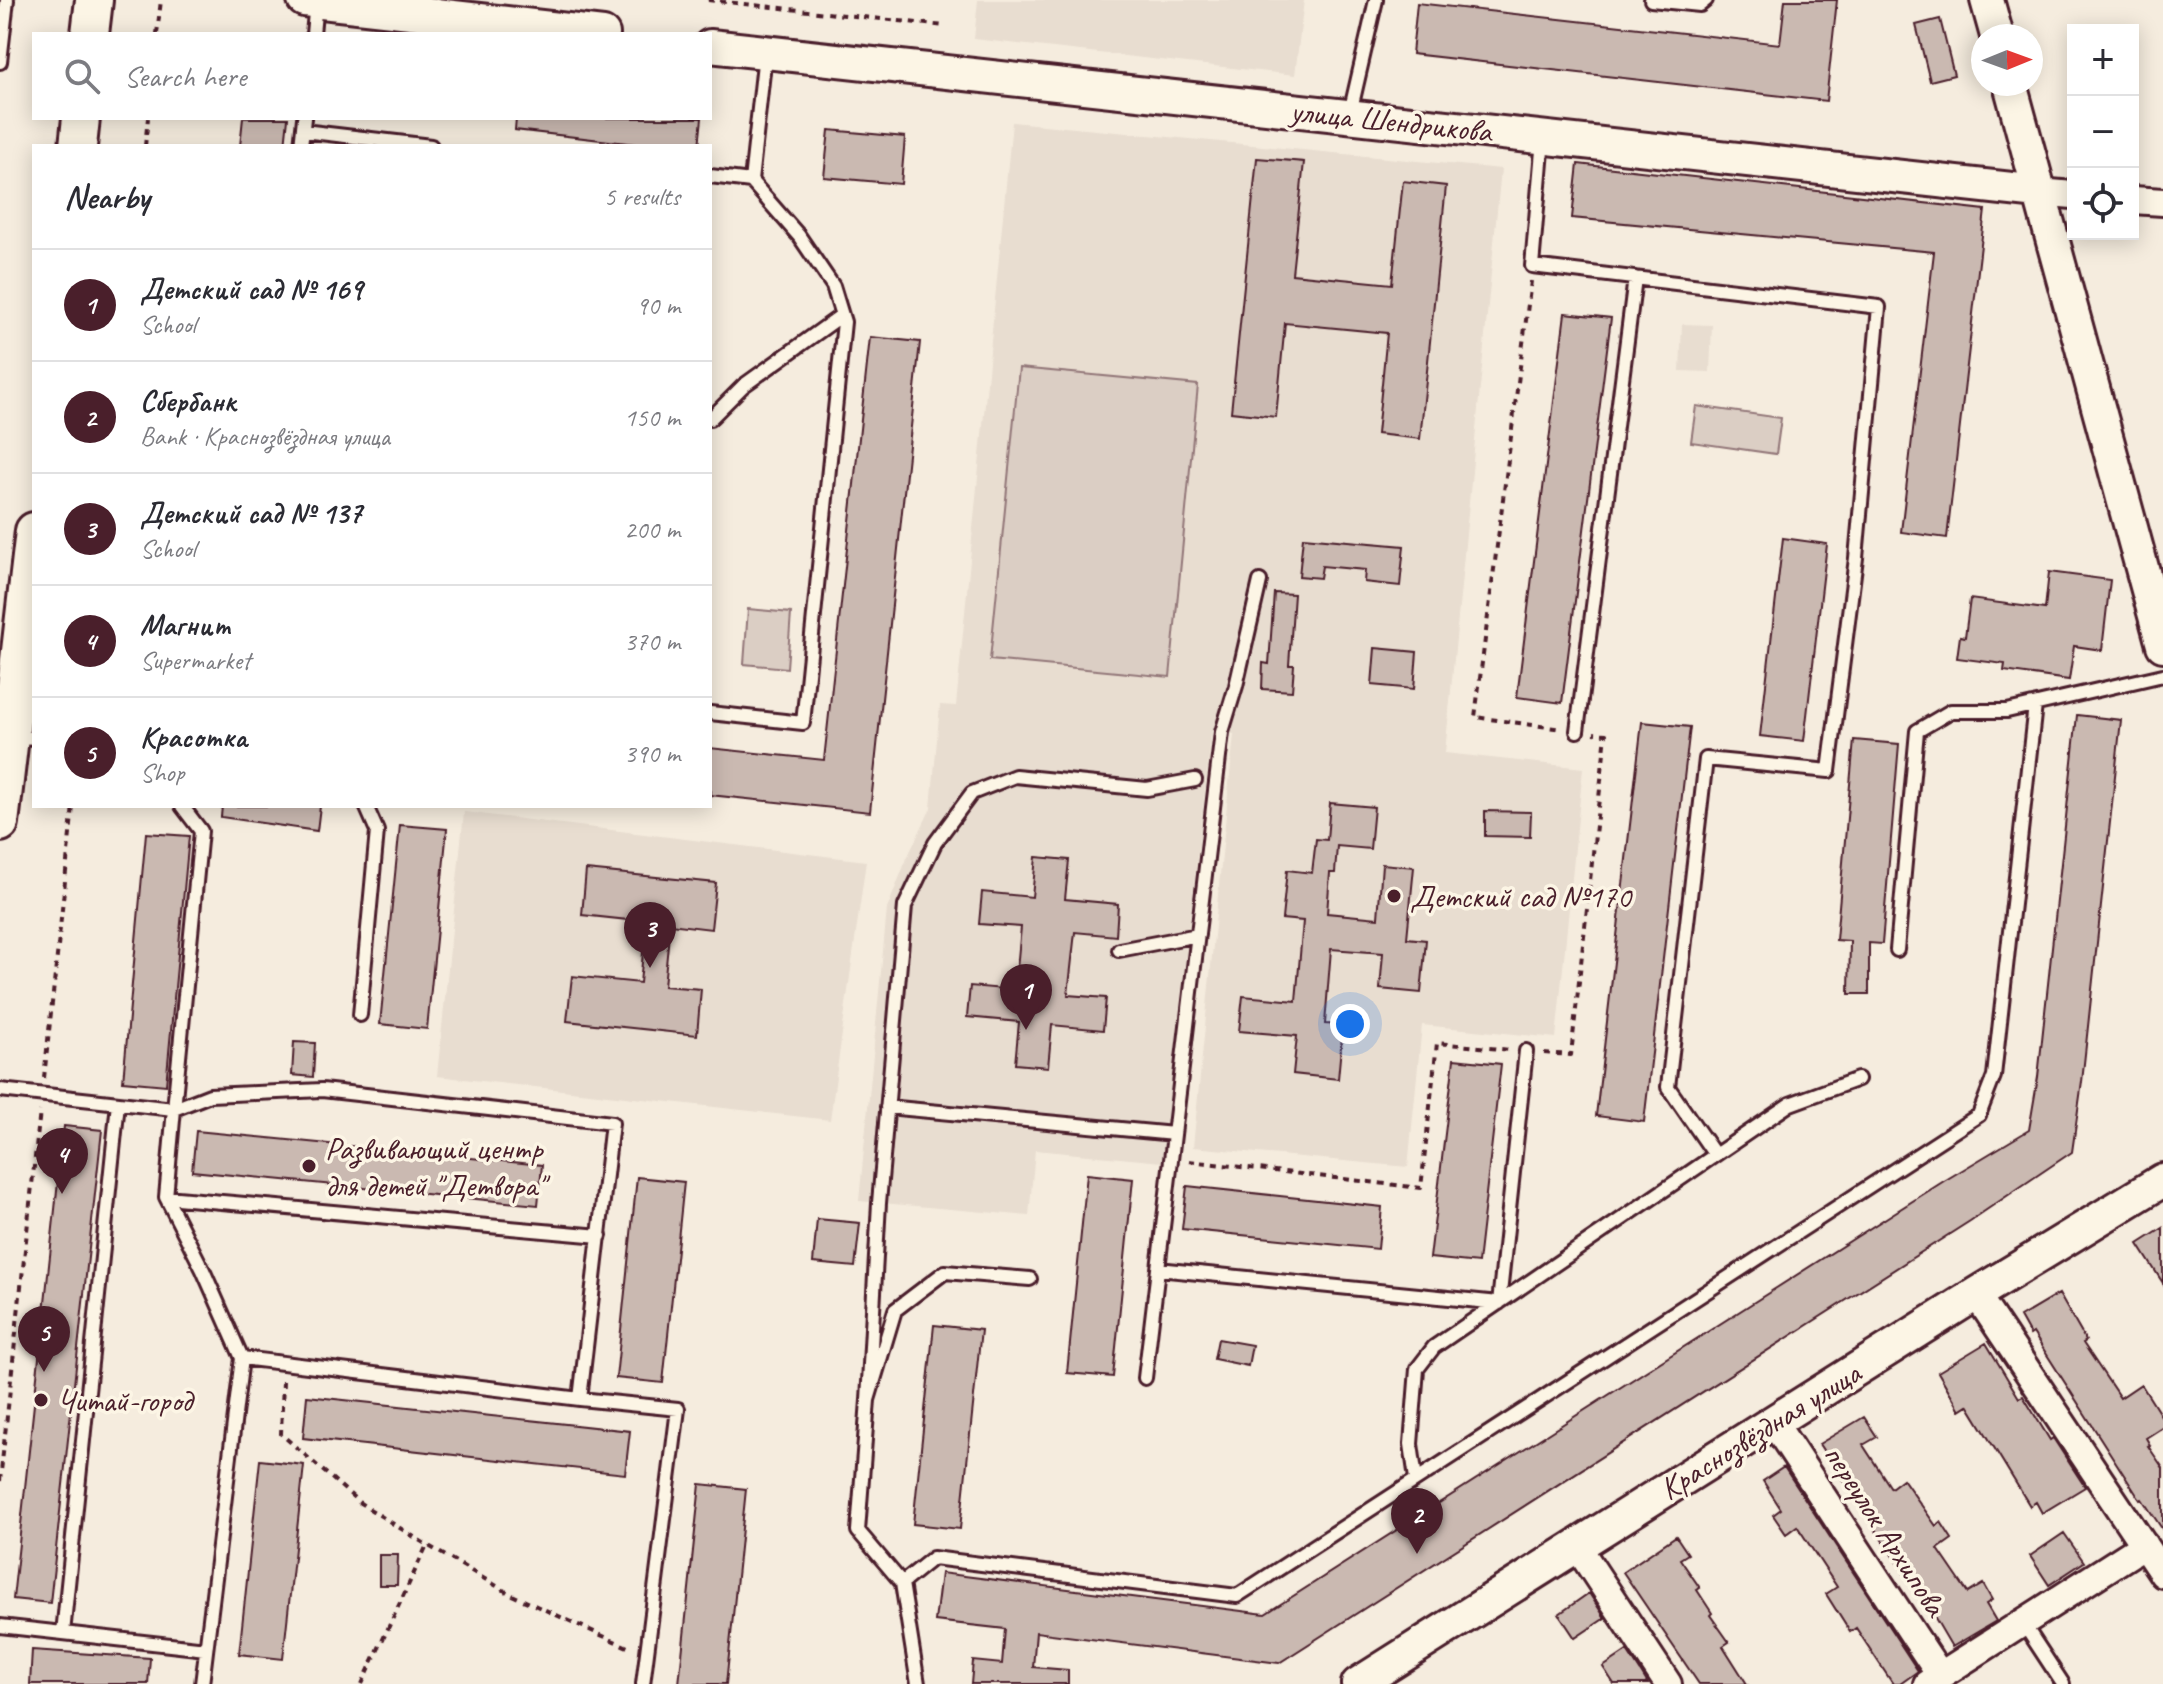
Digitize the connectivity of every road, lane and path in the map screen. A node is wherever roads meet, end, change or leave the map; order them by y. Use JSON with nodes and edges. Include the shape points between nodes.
{"nodes":[{"id":1,"x":7,"y":0,"type":"edge"},
{"id":2,"x":94,"y":0,"type":"edge"},
{"id":3,"x":161,"y":0,"type":"edge"},
{"id":4,"x":708,"y":0,"type":"edge"},
{"id":5,"x":1376,"y":0,"type":"edge"},
{"id":6,"x":1651,"y":0,"type":"edge"},
{"id":7,"x":1706,"y":0,"type":"edge"},
{"id":8,"x":1987,"y":0,"type":"edge"},
{"id":9,"x":310,"y":1,"type":"edge"},
{"id":10,"x":1994,"y":24,"type":"edge"},
{"id":11,"x":945,"y":26,"type":"dead end"},
{"id":12,"x":90,"y":32,"type":"edge"},
{"id":13,"x":157,"y":32,"type":"edge"},
{"id":14,"x":313,"y":32,"type":"edge"},
{"id":15,"x":590,"y":32,"type":"edge"},
{"id":16,"x":712,"y":46,"type":"edge"},
{"id":17,"x":765,"y":52,"type":"junction"},
{"id":18,"x":0,"y":62,"type":"edge"},
{"id":19,"x":2013,"y":96,"type":"edge"},
{"id":20,"x":1349,"y":116,"type":"junction"},
{"id":21,"x":81,"y":120,"type":"edge"},
{"id":22,"x":148,"y":120,"type":"edge"},
{"id":23,"x":304,"y":125,"type":"edge"},
{"id":24,"x":1543,"y":138,"type":"junction"},
{"id":25,"x":78,"y":144,"type":"edge"},
{"id":26,"x":145,"y":144,"type":"edge"},
{"id":27,"x":419,"y":144,"type":"edge"},
{"id":28,"x":712,"y":176,"type":"edge"},
{"id":29,"x":751,"y":181,"type":"junction"},
{"id":30,"x":2039,"y":192,"type":"junction"},
{"id":31,"x":2067,"y":194,"type":"edge"},
{"id":32,"x":2139,"y":200,"type":"edge"},
{"id":33,"x":2163,"y":202,"type":"edge"},
{"id":34,"x":1532,"y":266,"type":"junction"},
{"id":35,"x":1635,"y":278,"type":"junction"},
{"id":36,"x":842,"y":315,"type":"junction"},
{"id":37,"x":712,"y":417,"type":"edge"},
{"id":38,"x":32,"y":565,"type":"edge"},
{"id":39,"x":1260,"y":581,"type":"dead end"},
{"id":40,"x":2163,"y":645,"type":"edge"},
{"id":41,"x":2163,"y":675,"type":"edge"},
{"id":42,"x":2035,"y":705,"type":"junction"},
{"id":43,"x":712,"y":713,"type":"edge"},
{"id":44,"x":1577,"y":731,"type":"junction"},
{"id":45,"x":22,"y":737,"type":"edge"},
{"id":46,"x":1195,"y":780,"type":"dead end"},
{"id":47,"x":73,"y":808,"type":"edge"},
{"id":48,"x":184,"y":808,"type":"edge"},
{"id":49,"x":367,"y":808,"type":"edge"},
{"id":50,"x":0,"y":823,"type":"edge"},
{"id":51,"x":1198,"y":935,"type":"junction"},
{"id":52,"x":1119,"y":950,"type":"dead end"},
{"id":53,"x":1897,"y":950,"type":"dead end"},
{"id":54,"x":360,"y":1015,"type":"dead end"},
{"id":55,"x":1526,"y":1051,"type":"junction"},
{"id":56,"x":1858,"y":1079,"type":"dead end"},
{"id":57,"x":0,"y":1090,"type":"edge"},
{"id":58,"x":42,"y":1095,"type":"junction"},
{"id":59,"x":118,"y":1103,"type":"junction"},
{"id":60,"x":887,"y":1107,"type":"junction"},
{"id":61,"x":174,"y":1109,"type":"junction"},
{"id":62,"x":1174,"y":1134,"type":"junction"},
{"id":63,"x":1715,"y":1155,"type":"junction"},
{"id":64,"x":1189,"y":1161,"type":"dead end"},
{"id":65,"x":2163,"y":1180,"type":"edge"},
{"id":66,"x":166,"y":1197,"type":"junction"},
{"id":67,"x":600,"y":1236,"type":"junction"},
{"id":68,"x":1158,"y":1269,"type":"junction"},
{"id":69,"x":1030,"y":1279,"type":"dead end"},
{"id":70,"x":1976,"y":1294,"type":"junction"},
{"id":71,"x":1499,"y":1303,"type":"junction"},
{"id":72,"x":242,"y":1358,"type":"junction"},
{"id":73,"x":284,"y":1363,"type":"junction"},
{"id":74,"x":1145,"y":1378,"type":"dead end"},
{"id":75,"x":580,"y":1399,"type":"junction"},
{"id":76,"x":868,"y":1400,"type":"junction"},
{"id":77,"x":1774,"y":1423,"type":"junction"},
{"id":78,"x":1416,"y":1479,"type":"junction"},
{"id":79,"x":0,"y":1481,"type":"edge"},
{"id":80,"x":427,"y":1545,"type":"junction"},
{"id":81,"x":2144,"y":1545,"type":"junction"},
{"id":82,"x":1577,"y":1546,"type":"junction"},
{"id":83,"x":2163,"y":1574,"type":"edge"},
{"id":84,"x":902,"y":1583,"type":"junction"},
{"id":85,"x":2023,"y":1623,"type":"junction"},
{"id":86,"x":0,"y":1626,"type":"edge"},
{"id":87,"x":63,"y":1633,"type":"junction"},
{"id":88,"x":206,"y":1649,"type":"junction"},
{"id":89,"x":647,"y":1656,"type":"junction"},
{"id":90,"x":1934,"y":1680,"type":"edge"},
{"id":91,"x":1371,"y":1681,"type":"edge"},
{"id":92,"x":202,"y":1684,"type":"edge"},
{"id":93,"x":362,"y":1684,"type":"edge"},
{"id":94,"x":643,"y":1684,"type":"edge"},
{"id":95,"x":918,"y":1684,"type":"edge"},
{"id":96,"x":1668,"y":1684,"type":"edge"},
{"id":97,"x":2063,"y":1684,"type":"edge"}],
"edges":[{"from":1,"to":18,"type":"lane"},
{"from":2,"to":12,"type":"main road"},
{"from":3,"to":13,"type":"path"},
{"from":4,"to":11,"type":"path"},
{"from":5,"to":20,"type":"lane"},
{"from":6,"to":7,"type":"lane","via":[[1700,5]]},
{"from":8,"to":10,"type":"street"},
{"from":9,"to":14,"type":"lane"},
{"from":9,"to":15,"type":"street","via":[[472,14]]},
{"from":16,"to":17,"type":"street","name":"улица Шендрикова"},
{"from":17,"to":20,"type":"street","name":"улица Шендрикова"},
{"from":17,"to":29,"type":"lane"},
{"from":19,"to":30,"type":"street"},
{"from":20,"to":24,"type":"street","name":"улица Шендрикова"},
{"from":21,"to":25,"type":"main road"},
{"from":22,"to":26,"type":"path"},
{"from":23,"to":27,"type":"lane"},
{"from":24,"to":30,"type":"street","name":"улица Шендрикова"},
{"from":24,"to":34,"type":"lane"},
{"from":28,"to":29,"type":"lane"},
{"from":29,"to":36,"type":"lane","via":[[833,286]]},
{"from":30,"to":31,"type":"street","name":"улица Шендрикова"},
{"from":30,"to":40,"type":"street"},
{"from":32,"to":33,"type":"street"},
{"from":34,"to":35,"type":"lane"},
{"from":34,"to":44,"type":"path","via":[[1475,717]]},
{"from":35,"to":44,"type":"lane"},
{"from":35,"to":63,"type":"lane","via":[[1879,307],[1856,558],[1829,771],[1706,759],[1668,1087]]},
{"from":36,"to":37,"type":"lane","via":[[743,386]]},
{"from":36,"to":43,"type":"lane","via":[[803,723]]},
{"from":38,"to":45,"type":"main road"},
{"from":39,"to":51,"type":"lane","via":[[1222,732]]},
{"from":41,"to":42,"type":"lane"},
{"from":42,"to":53,"type":"lane","via":[[1951,711],[1917,731]]},
{"from":42,"to":78,"type":"lane","via":[[1994,1076],[1979,1115]]},
{"from":44,"to":55,"type":"path","via":[[1606,734],[1571,1055]]},
{"from":45,"to":50,"type":"main road"},
{"from":46,"to":60,"type":"lane","via":[[1147,789],[1015,776],[972,793],[935,843],[905,906]]},
{"from":47,"to":58,"type":"path"},
{"from":48,"to":61,"type":"lane","via":[[201,831]]},
{"from":49,"to":54,"type":"lane","via":[[377,831]]},
{"from":51,"to":52,"type":"lane"},
{"from":51,"to":62,"type":"lane"},
{"from":55,"to":64,"type":"path","via":[[1437,1043],[1421,1188]]},
{"from":55,"to":71,"type":"lane"},
{"from":56,"to":63,"type":"lane","via":[[1790,1104]]},
{"from":57,"to":58,"type":"lane"},
{"from":58,"to":59,"type":"lane"},
{"from":58,"to":79,"type":"path"},
{"from":59,"to":61,"type":"lane"},
{"from":59,"to":87,"type":"lane"},
{"from":60,"to":62,"type":"lane"},
{"from":60,"to":76,"type":"lane"},
{"from":61,"to":66,"type":"lane"},
{"from":61,"to":67,"type":"lane","via":[[210,1095],[322,1090],[612,1123]]},
{"from":62,"to":68,"type":"lane"},
{"from":63,"to":71,"type":"lane"},
{"from":65,"to":70,"type":"street","name":"Краснозвёздная улица"},
{"from":66,"to":67,"type":"lane"},
{"from":66,"to":72,"type":"lane"},
{"from":67,"to":75,"type":"lane"},
{"from":68,"to":71,"type":"lane"},
{"from":68,"to":74,"type":"lane"},
{"from":69,"to":76,"type":"lane","via":[[945,1272],[895,1310]]},
{"from":70,"to":77,"type":"street","name":"Краснозвёздная улица"},
{"from":70,"to":81,"type":"street"},
{"from":71,"to":78,"type":"lane","via":[[1434,1347],[1417,1369],[1411,1444]]},
{"from":72,"to":73,"type":"lane"},
{"from":72,"to":88,"type":"lane"},
{"from":73,"to":75,"type":"lane"},
{"from":73,"to":80,"type":"path","via":[[281,1434],[360,1503]]},
{"from":75,"to":89,"type":"lane","via":[[678,1409]]},
{"from":76,"to":84,"type":"lane","via":[[858,1531]]},
{"from":77,"to":82,"type":"street","name":"Краснозвёздная улица"},
{"from":77,"to":90,"type":"street","name":"переулок Архипова"},
{"from":78,"to":84,"type":"lane","via":[[1237,1596],[933,1558]]},
{"from":80,"to":89,"type":"path","via":[[512,1595]]},
{"from":80,"to":93,"type":"path"},
{"from":81,"to":83,"type":"street"},
{"from":81,"to":85,"type":"street"},
{"from":82,"to":91,"type":"street","name":"Краснозвёздная улица"},
{"from":82,"to":96,"type":"street"},
{"from":84,"to":95,"type":"lane"},
{"from":85,"to":90,"type":"street"},
{"from":85,"to":97,"type":"lane"},
{"from":86,"to":87,"type":"lane"},
{"from":87,"to":88,"type":"lane"},
{"from":88,"to":92,"type":"lane"},
{"from":89,"to":94,"type":"lane"}]}
